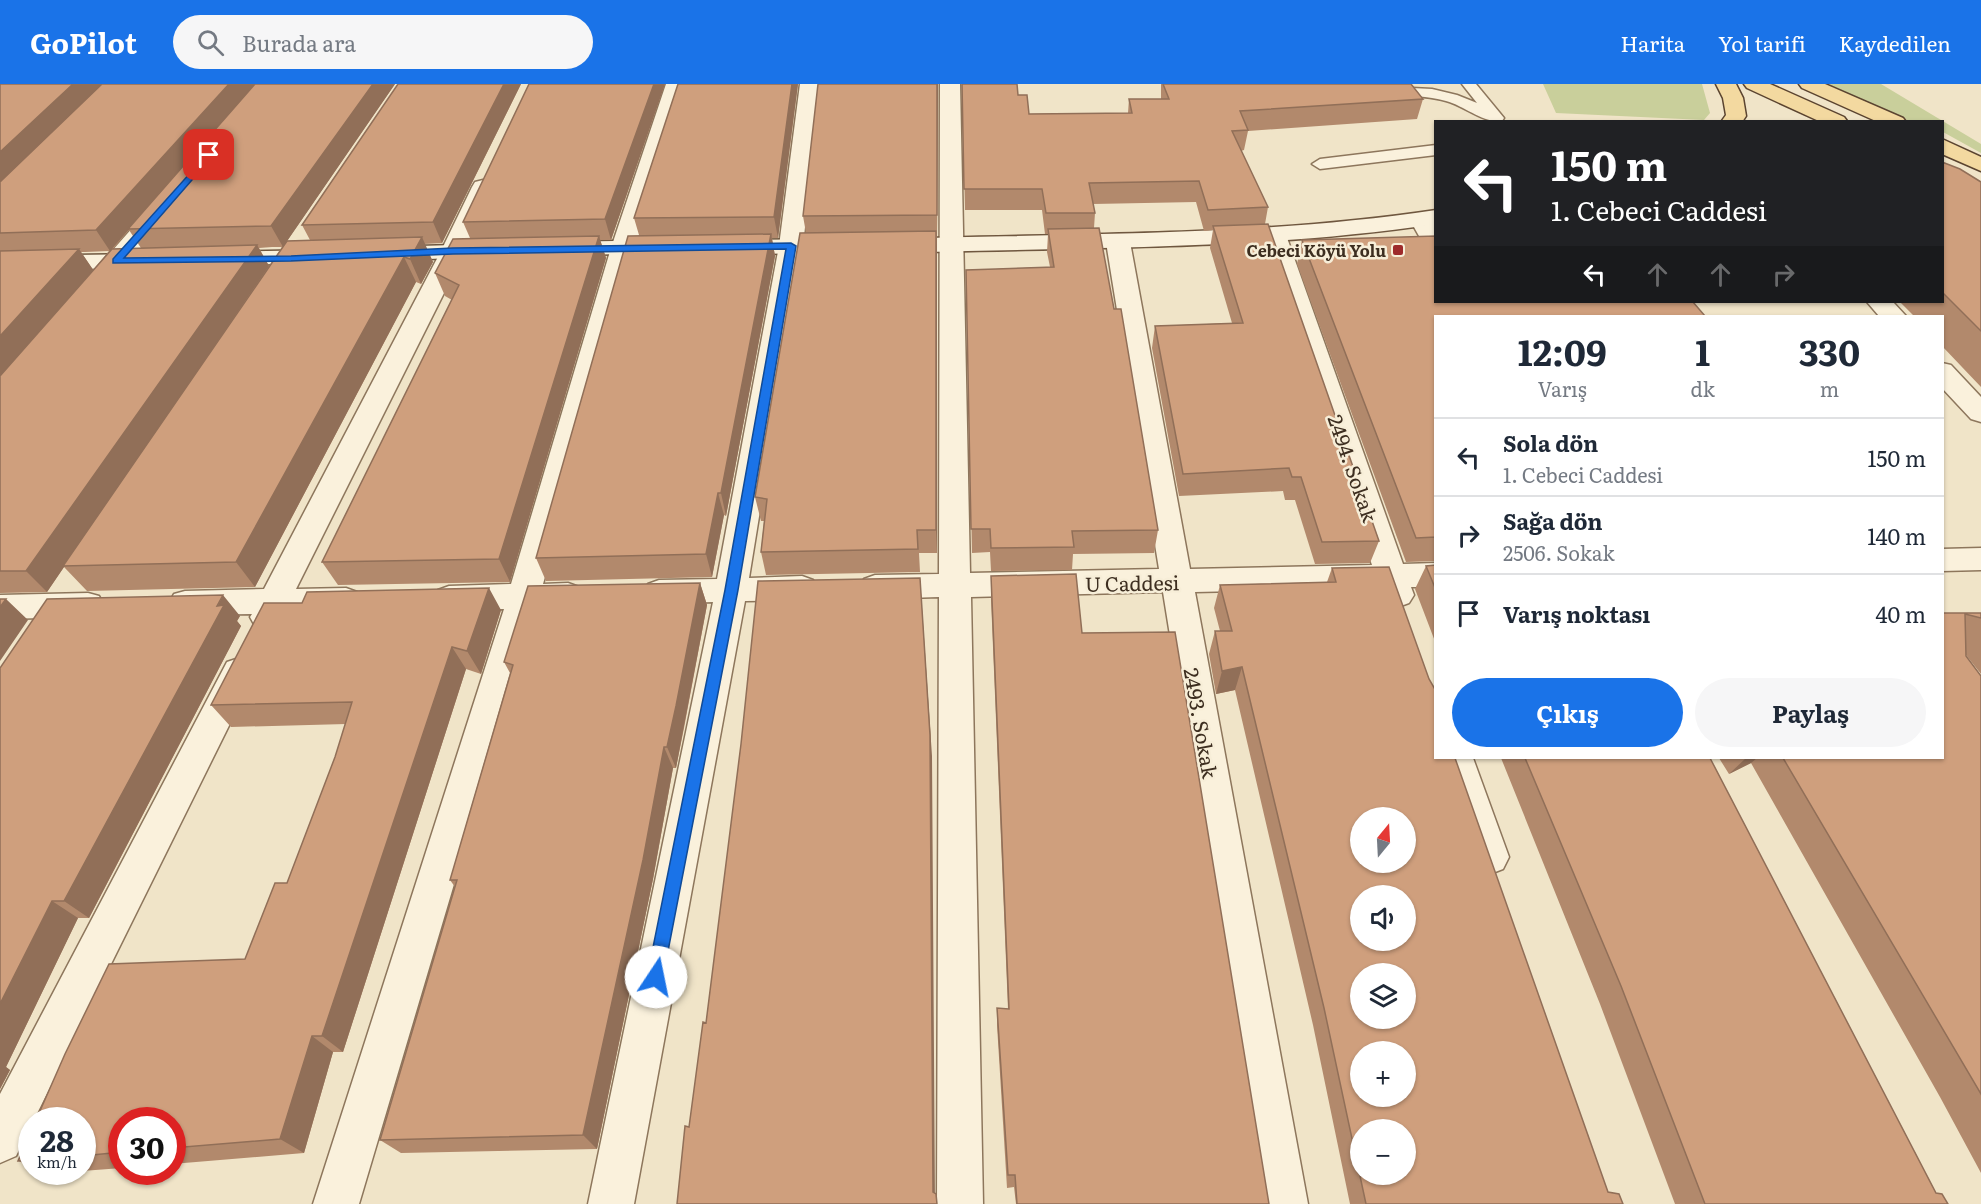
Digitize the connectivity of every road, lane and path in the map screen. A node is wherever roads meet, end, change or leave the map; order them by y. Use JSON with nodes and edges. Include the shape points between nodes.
{"nodes":[{"id":1,"x":676,"y":84,"type":"edge"},
{"id":2,"x":810,"y":84,"type":"edge"},
{"id":3,"x":950,"y":84,"type":"edge"},
{"id":4,"x":1339,"y":84,"type":"edge"},
{"id":5,"x":1469,"y":84,"type":"edge"},
{"id":6,"x":1726,"y":84,"type":"edge"},
{"id":7,"x":1754,"y":84,"type":"edge"},
{"id":8,"x":1801,"y":84,"type":"edge"},
{"id":9,"x":1809,"y":84,"type":"edge"},
{"id":10,"x":1441,"y":90,"type":"edge"},
{"id":11,"x":1499,"y":119,"type":"edge"},
{"id":12,"x":1827,"y":119,"type":"edge"},
{"id":13,"x":1733,"y":120,"type":"edge"},
{"id":14,"x":1891,"y":120,"type":"edge"},
{"id":15,"x":1944,"y":146,"type":"edge"},
{"id":16,"x":1434,"y":150,"type":"edge"},
{"id":17,"x":497,"y":157,"type":"edge"},
{"id":18,"x":1320,"y":164,"type":"dead end"},
{"id":19,"x":1981,"y":165,"type":"edge"},
{"id":20,"x":178,"y":190,"type":"edge"},
{"id":21,"x":1428,"y":219,"type":"edge"},
{"id":22,"x":310,"y":229,"type":"edge"},
{"id":23,"x":1274,"y":235,"type":"junction"},
{"id":24,"x":1434,"y":241,"type":"edge"},
{"id":25,"x":1118,"y":242,"type":"junction"},
{"id":26,"x":953,"y":243,"type":"junction"},
{"id":27,"x":791,"y":246,"type":"junction"},
{"id":28,"x":623,"y":248,"type":"junction"},
{"id":29,"x":453,"y":251,"type":"junction"},
{"id":30,"x":163,"y":260,"type":"edge"},
{"id":31,"x":198,"y":260,"type":"edge"},
{"id":32,"x":116,"y":261,"type":"junction"},
{"id":33,"x":0,"y":263,"type":"edge"},
{"id":34,"x":285,"y":268,"type":"junction"},
{"id":35,"x":85,"y":297,"type":"edge"},
{"id":36,"x":1880,"y":303,"type":"edge"},
{"id":37,"x":1892,"y":315,"type":"edge"},
{"id":38,"x":1944,"y":373,"type":"edge"},
{"id":39,"x":1981,"y":413,"type":"edge"},
{"id":40,"x":1981,"y":559,"type":"edge"},
{"id":41,"x":1944,"y":561,"type":"edge"},
{"id":42,"x":1434,"y":575,"type":"edge"},
{"id":43,"x":78,"y":576,"type":"edge"},
{"id":44,"x":1392,"y":576,"type":"junction"},
{"id":45,"x":1177,"y":581,"type":"junction"},
{"id":46,"x":954,"y":585,"type":"junction"},
{"id":47,"x":732,"y":590,"type":"junction"},
{"id":48,"x":628,"y":593,"type":"edge"},
{"id":49,"x":593,"y":594,"type":"edge"},
{"id":50,"x":524,"y":596,"type":"junction"},
{"id":51,"x":417,"y":598,"type":"edge"},
{"id":52,"x":370,"y":599,"type":"edge"},
{"id":53,"x":274,"y":601,"type":"junction"},
{"id":54,"x":161,"y":604,"type":"edge"},
{"id":55,"x":115,"y":605,"type":"edge"},
{"id":56,"x":58,"y":606,"type":"junction"},
{"id":57,"x":0,"y":607,"type":"edge"},
{"id":58,"x":1406,"y":618,"type":"edge"},
{"id":59,"x":39,"y":635,"type":"edge"},
{"id":60,"x":1455,"y":759,"type":"edge"},
{"id":61,"x":1502,"y":891,"type":"edge"},
{"id":62,"x":0,"y":1140,"type":"edge"},
{"id":63,"x":336,"y":1204,"type":"edge"},
{"id":64,"x":611,"y":1204,"type":"edge"},
{"id":65,"x":960,"y":1204,"type":"edge"},
{"id":66,"x":1285,"y":1204,"type":"edge"}],
"edges":[{"from":1,"to":28,"type":"street"},
{"from":2,"to":27,"type":"street"},
{"from":3,"to":26,"type":"street"},
{"from":4,"to":10,"type":"lane","via":[[1370,91]]},
{"from":5,"to":11,"type":"lane"},
{"from":6,"to":13,"type":"main road","via":[[1733,98],[1736,116]]},
{"from":7,"to":12,"type":"main road"},
{"from":8,"to":12,"type":"main road","via":[[1816,98]]},
{"from":9,"to":14,"type":"main road"},
{"from":10,"to":11,"type":"lane"},
{"from":15,"to":19,"type":"main road"},
{"from":16,"to":18,"type":"lane"},
{"from":17,"to":29,"type":"street"},
{"from":20,"to":32,"type":"street"},
{"from":21,"to":23,"type":"street"},
{"from":21,"to":24,"type":"street"},
{"from":22,"to":34,"type":"street"},
{"from":23,"to":25,"type":"street"},
{"from":23,"to":44,"type":"street","name":"2494. Sokak"},
{"from":25,"to":26,"type":"street"},
{"from":25,"to":45,"type":"street","name":"2493. Sokak"},
{"from":26,"to":27,"type":"street"},
{"from":26,"to":46,"type":"street"},
{"from":27,"to":28,"type":"street"},
{"from":27,"to":47,"type":"street"},
{"from":28,"to":29,"type":"street"},
{"from":28,"to":50,"type":"street"},
{"from":29,"to":34,"type":"street","via":[[349,256]]},
{"from":29,"to":53,"type":"street"},
{"from":30,"to":32,"type":"street"},
{"from":31,"to":34,"type":"street"},
{"from":32,"to":33,"type":"street"},
{"from":32,"to":35,"type":"street"},
{"from":36,"to":37,"type":"street"},
{"from":38,"to":39,"type":"street"},
{"from":40,"to":41,"type":"street"},
{"from":42,"to":44,"type":"street","name":"U Caddesi"},
{"from":43,"to":56,"type":"street"},
{"from":44,"to":45,"type":"street","name":"U Caddesi"},
{"from":44,"to":58,"type":"street","name":"2494. Sokak"},
{"from":45,"to":46,"type":"street","name":"U Caddesi"},
{"from":45,"to":66,"type":"street","name":"2493. Sokak"},
{"from":46,"to":47,"type":"street","name":"U Caddesi"},
{"from":46,"to":65,"type":"street"},
{"from":47,"to":48,"type":"street","name":"U Caddesi"},
{"from":47,"to":64,"type":"street"},
{"from":49,"to":50,"type":"street"},
{"from":50,"to":51,"type":"street"},
{"from":50,"to":63,"type":"street"},
{"from":52,"to":53,"type":"street"},
{"from":53,"to":54,"type":"street"},
{"from":53,"to":62,"type":"street"},
{"from":55,"to":56,"type":"street"},
{"from":56,"to":57,"type":"street"},
{"from":56,"to":59,"type":"street"},
{"from":60,"to":61,"type":"street"}]}
